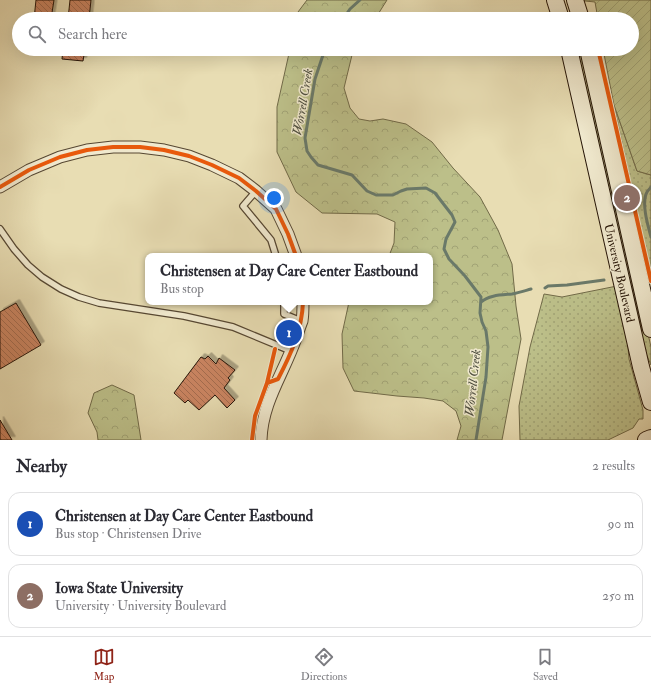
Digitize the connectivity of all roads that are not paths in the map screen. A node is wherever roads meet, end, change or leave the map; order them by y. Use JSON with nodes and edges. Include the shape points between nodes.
{"nodes":[{"id":1,"x":555,"y":0,"type":"edge"},
{"id":2,"x":576,"y":0,"type":"edge"},
{"id":3,"x":559,"y":12,"type":"edge"},
{"id":4,"x":579,"y":12,"type":"edge"},
{"id":5,"x":571,"y":56,"type":"edge"},
{"id":6,"x":590,"y":56,"type":"edge"},
{"id":7,"x":0,"y":187,"type":"edge"},
{"id":8,"x":256,"y":191,"type":"junction"},
{"id":9,"x":0,"y":228,"type":"edge"},
{"id":10,"x":275,"y":253,"type":"edge"},
{"id":11,"x":295,"y":253,"type":"edge"},
{"id":12,"x":284,"y":305,"type":"edge"},
{"id":13,"x":303,"y":305,"type":"edge"},
{"id":14,"x":302,"y":321,"type":"junction"},
{"id":15,"x":651,"y":329,"type":"edge"},
{"id":16,"x":292,"y":351,"type":"junction"},
{"id":17,"x":651,"y":402,"type":"edge"},
{"id":18,"x":651,"y":438,"type":"edge"},
{"id":19,"x":261,"y":440,"type":"edge"},
{"id":20,"x":646,"y":440,"type":"edge"}],
"edges":[{"from":1,"to":3,"type":"main road"},
{"from":2,"to":4,"type":"main road"},
{"from":5,"to":17,"type":"main road","name":"University Boulevard","via":[[640,367]]},
{"from":6,"to":15,"type":"main road","name":"University Boulevard"},
{"from":7,"to":8,"type":"street","via":[[29,170],[60,157],[87,150],[140,147],[189,156],[239,178]]},
{"from":8,"to":10,"type":"lane","via":[[243,206],[271,240]]},
{"from":8,"to":11,"type":"street","via":[[276,209]]},
{"from":9,"to":16,"type":"lane","via":[[14,250],[28,265],[61,290],[92,301],[233,327]]},
{"from":12,"to":14,"type":"lane","via":[[284,314]]},
{"from":13,"to":14,"type":"street"},
{"from":14,"to":16,"type":"street"},
{"from":16,"to":19,"type":"street","via":[[263,419]]},
{"from":18,"to":20,"type":"main road"}]}
